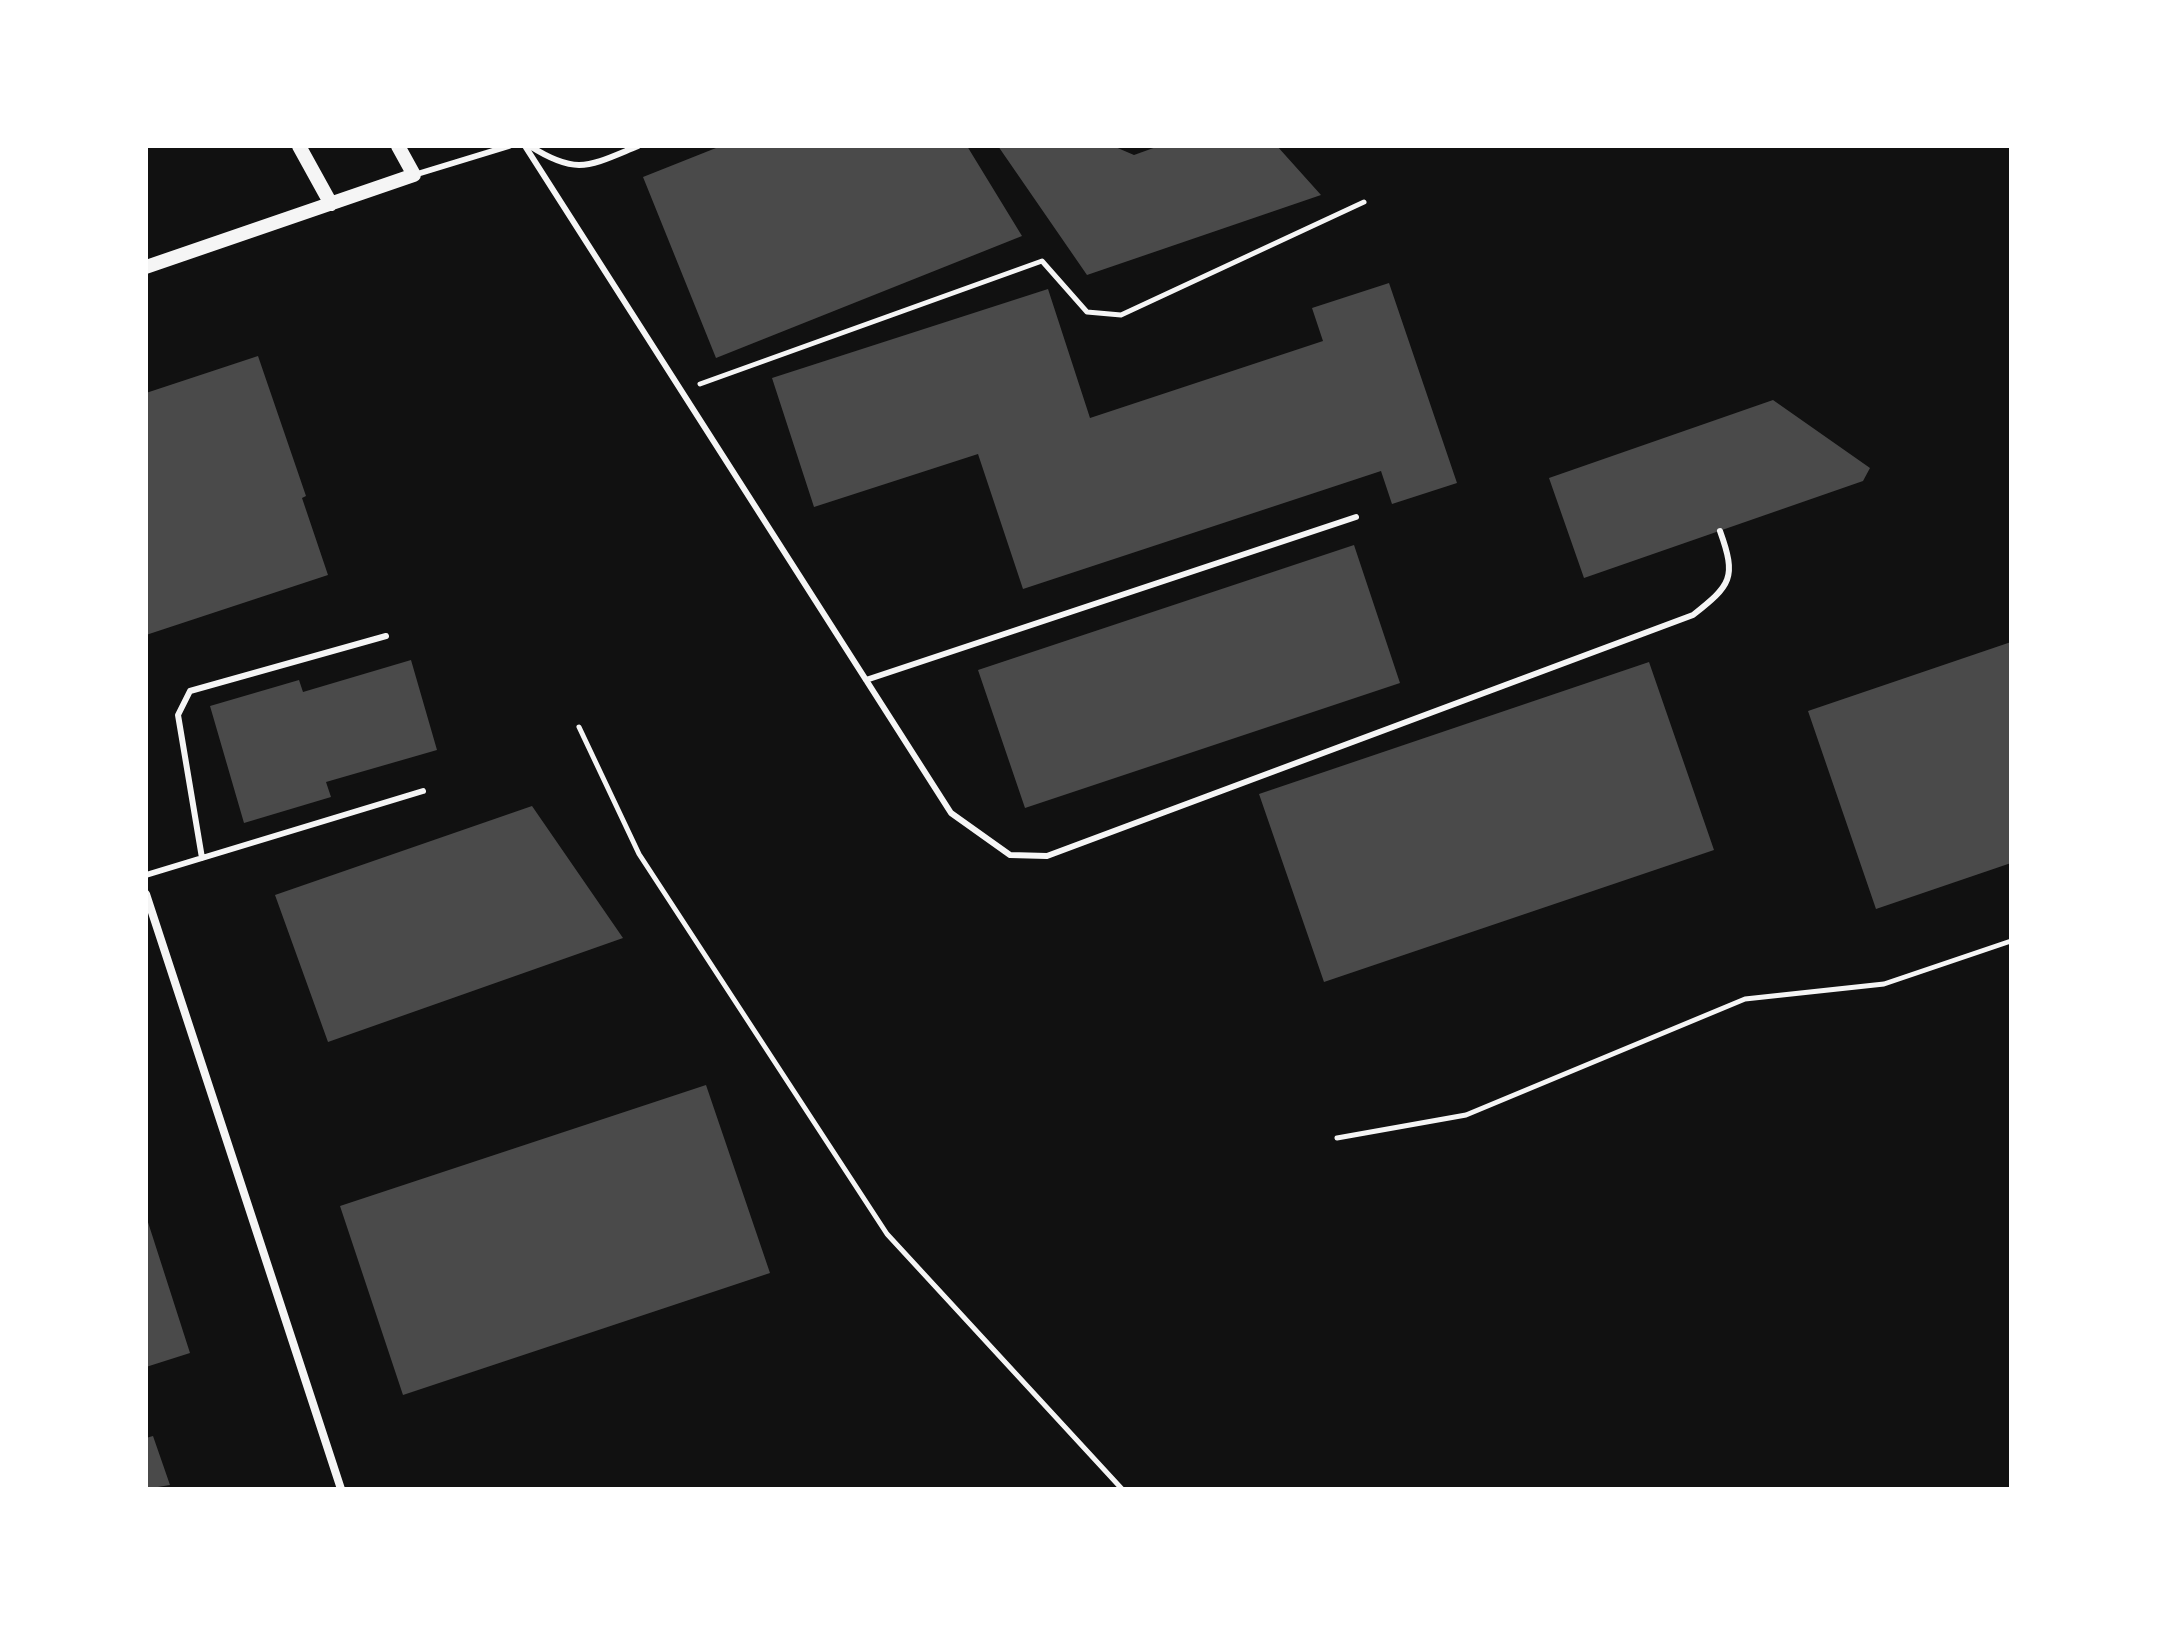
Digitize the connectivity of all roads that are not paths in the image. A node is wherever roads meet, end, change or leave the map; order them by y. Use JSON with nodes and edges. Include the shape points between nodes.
{"nodes":[{"id":1,"x":299,"y":146,"type":"edge"},
{"id":2,"x":398,"y":146,"type":"edge"},
{"id":3,"x":509,"y":146,"type":"edge"},
{"id":4,"x":527,"y":146,"type":"edge"},
{"id":5,"x":638,"y":146,"type":"edge"},
{"id":6,"x":414,"y":175,"type":"junction"},
{"id":7,"x":331,"y":204,"type":"junction"},
{"id":8,"x":146,"y":267,"type":"edge"},
{"id":9,"x":1356,"y":517,"type":"dead end"},
{"id":10,"x":1720,"y":531,"type":"dead end"},
{"id":11,"x":386,"y":636,"type":"dead end"},
{"id":12,"x":866,"y":680,"type":"junction"},
{"id":13,"x":423,"y":791,"type":"dead end"},
{"id":14,"x":202,"y":858,"type":"junction"},
{"id":15,"x":146,"y":875,"type":"edge"},
{"id":16,"x":146,"y":894,"type":"edge"},
{"id":17,"x":341,"y":1489,"type":"edge"}],
"edges":[{"from":1,"to":7,"type":"street"},
{"from":2,"to":6,"type":"street"},
{"from":3,"to":6,"type":"lane"},
{"from":4,"to":5,"type":"lane","via":[[559,164],[593,164]]},
{"from":4,"to":12,"type":"lane"},
{"from":6,"to":7,"type":"street"},
{"from":7,"to":8,"type":"street"},
{"from":9,"to":12,"type":"lane"},
{"from":10,"to":12,"type":"lane","via":[[1731,561],[1724,590],[1693,615],[1047,856],[1010,855],[951,813]]},
{"from":11,"to":14,"type":"lane","via":[[190,691],[178,715]]},
{"from":13,"to":14,"type":"lane"},
{"from":14,"to":15,"type":"lane"},
{"from":16,"to":17,"type":"street"}]}
